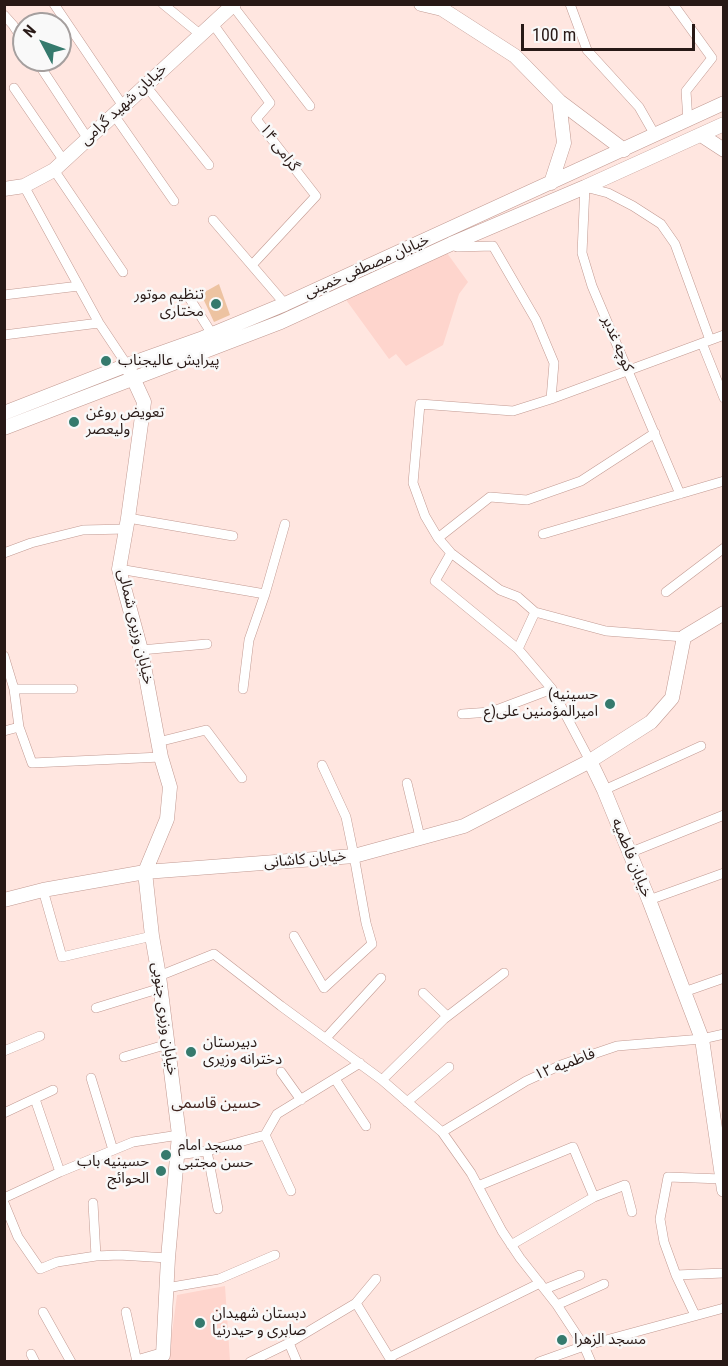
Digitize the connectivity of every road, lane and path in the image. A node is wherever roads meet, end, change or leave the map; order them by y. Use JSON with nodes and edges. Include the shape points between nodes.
{"nodes":[{"id":1,"x":54,"y":4,"type":"edge"},
{"id":2,"x":163,"y":4,"type":"edge"},
{"id":3,"x":421,"y":4,"type":"edge"},
{"id":4,"x":570,"y":4,"type":"edge"},
{"id":5,"x":674,"y":4,"type":"edge"},
{"id":6,"x":234,"y":5,"type":"edge"},
{"id":7,"x":175,"y":9,"type":"edge"},
{"id":8,"x":213,"y":24,"type":"junction"},
{"id":9,"x":201,"y":35,"type":"junction"},
{"id":10,"x":44,"y":72,"type":"edge"},
{"id":11,"x":146,"y":86,"type":"junction"},
{"id":12,"x":14,"y":88,"type":"dead end"},
{"id":13,"x":559,"y":101,"type":"junction"},
{"id":14,"x":723,"y":103,"type":"edge"},
{"id":15,"x":310,"y":106,"type":"dead end"},
{"id":16,"x":119,"y":110,"type":"junction"},
{"id":17,"x":688,"y":121,"type":"junction"},
{"id":18,"x":723,"y":124,"type":"edge"},
{"id":19,"x":655,"y":135,"type":"junction"},
{"id":20,"x":701,"y":135,"type":"junction"},
{"id":21,"x":88,"y":139,"type":"junction"},
{"id":22,"x":624,"y":150,"type":"junction"},
{"id":23,"x":723,"y":150,"type":"edge"},
{"id":24,"x":209,"y":165,"type":"dead end"},
{"id":25,"x":59,"y":166,"type":"junction"},
{"id":26,"x":551,"y":183,"type":"junction"},
{"id":27,"x":24,"y":186,"type":"junction"},
{"id":28,"x":585,"y":187,"type":"junction"},
{"id":29,"x":4,"y":189,"type":"edge"},
{"id":30,"x":174,"y":201,"type":"dead end"},
{"id":31,"x":213,"y":220,"type":"dead end"},
{"id":32,"x":451,"y":244,"type":"junction"},
{"id":33,"x":252,"y":265,"type":"junction"},
{"id":34,"x":123,"y":272,"type":"dead end"},
{"id":35,"x":79,"y":286,"type":"junction"},
{"id":36,"x":4,"y":295,"type":"edge"},
{"id":37,"x":190,"y":299,"type":"dead end"},
{"id":38,"x":285,"y":304,"type":"junction"},
{"id":39,"x":99,"y":323,"type":"junction"},
{"id":40,"x":212,"y":334,"type":"junction"},
{"id":41,"x":4,"y":335,"type":"edge"},
{"id":42,"x":723,"y":335,"type":"edge"},
{"id":43,"x":706,"y":342,"type":"junction"},
{"id":44,"x":127,"y":365,"type":"junction"},
{"id":45,"x":629,"y":370,"type":"junction"},
{"id":46,"x":133,"y":378,"type":"junction"},
{"id":47,"x":723,"y":398,"type":"edge"},
{"id":48,"x":550,"y":399,"type":"junction"},
{"id":49,"x":4,"y":413,"type":"edge"},
{"id":50,"x":4,"y":428,"type":"edge"},
{"id":51,"x":655,"y":433,"type":"junction"},
{"id":52,"x":723,"y":481,"type":"edge"},
{"id":53,"x":680,"y":494,"type":"junction"},
{"id":54,"x":127,"y":524,"type":"junction"},
{"id":55,"x":285,"y":524,"type":"dead end"},
{"id":56,"x":543,"y":534,"type":"dead end"},
{"id":57,"x":233,"y":536,"type":"dead end"},
{"id":58,"x":438,"y":538,"type":"junction"},
{"id":59,"x":723,"y":548,"type":"edge"},
{"id":60,"x":4,"y":553,"type":"edge"},
{"id":61,"x":451,"y":553,"type":"junction"},
{"id":62,"x":119,"y":569,"type":"junction"},
{"id":63,"x":666,"y":592,"type":"dead end"},
{"id":64,"x":265,"y":594,"type":"junction"},
{"id":65,"x":535,"y":612,"type":"junction"},
{"id":66,"x":723,"y":613,"type":"edge"},
{"id":67,"x":684,"y":637,"type":"junction"},
{"id":68,"x":207,"y":644,"type":"dead end"},
{"id":69,"x":518,"y":649,"type":"junction"},
{"id":70,"x":141,"y":650,"type":"junction"},
{"id":71,"x":4,"y":656,"type":"edge"},
{"id":72,"x":14,"y":689,"type":"junction"},
{"id":73,"x":73,"y":689,"type":"dead end"},
{"id":74,"x":243,"y":689,"type":"dead end"},
{"id":75,"x":552,"y":689,"type":"junction"},
{"id":76,"x":462,"y":714,"type":"dead end"},
{"id":77,"x":19,"y":727,"type":"junction"},
{"id":78,"x":4,"y":730,"type":"edge"},
{"id":79,"x":158,"y":742,"type":"junction"},
{"id":80,"x":701,"y":746,"type":"dead end"},
{"id":81,"x":161,"y":757,"type":"junction"},
{"id":82,"x":590,"y":761,"type":"junction"},
{"id":83,"x":322,"y":765,"type":"dead end"},
{"id":84,"x":242,"y":778,"type":"dead end"},
{"id":85,"x":407,"y":783,"type":"dead end"},
{"id":86,"x":604,"y":790,"type":"junction"},
{"id":87,"x":723,"y":815,"type":"edge"},
{"id":88,"x":420,"y":837,"type":"junction"},
{"id":89,"x":629,"y":853,"type":"junction"},
{"id":90,"x":354,"y":856,"type":"junction"},
{"id":91,"x":145,"y":872,"type":"junction"},
{"id":92,"x":723,"y":873,"type":"edge"},
{"id":93,"x":43,"y":890,"type":"junction"},
{"id":94,"x":4,"y":900,"type":"edge"},
{"id":95,"x":649,"y":900,"type":"junction"},
{"id":96,"x":152,"y":936,"type":"junction"},
{"id":97,"x":294,"y":936,"type":"dead end"},
{"id":98,"x":504,"y":973,"type":"dead end"},
{"id":99,"x":381,"y":978,"type":"dead end"},
{"id":100,"x":723,"y":978,"type":"edge"},
{"id":101,"x":160,"y":982,"type":"junction"},
{"id":102,"x":684,"y":992,"type":"junction"},
{"id":103,"x":423,"y":993,"type":"dead end"},
{"id":104,"x":96,"y":1008,"type":"dead end"},
{"id":105,"x":447,"y":1016,"type":"junction"},
{"id":106,"x":723,"y":1034,"type":"edge"},
{"id":107,"x":40,"y":1036,"type":"dead end"},
{"id":108,"x":326,"y":1038,"type":"junction"},
{"id":109,"x":702,"y":1039,"type":"junction"},
{"id":110,"x":168,"y":1044,"type":"junction"},
{"id":111,"x":4,"y":1051,"type":"edge"},
{"id":112,"x":124,"y":1057,"type":"dead end"},
{"id":113,"x":360,"y":1063,"type":"junction"},
{"id":114,"x":449,"y":1067,"type":"dead end"},
{"id":115,"x":281,"y":1072,"type":"dead end"},
{"id":116,"x":91,"y":1078,"type":"dead end"},
{"id":117,"x":335,"y":1080,"type":"junction"},
{"id":118,"x":382,"y":1080,"type":"junction"},
{"id":119,"x":53,"y":1090,"type":"dead end"},
{"id":120,"x":35,"y":1099,"type":"junction"},
{"id":121,"x":301,"y":1100,"type":"junction"},
{"id":122,"x":407,"y":1102,"type":"junction"},
{"id":123,"x":4,"y":1113,"type":"edge"},
{"id":124,"x":366,"y":1126,"type":"dead end"},
{"id":125,"x":442,"y":1132,"type":"junction"},
{"id":126,"x":179,"y":1135,"type":"junction"},
{"id":127,"x":265,"y":1135,"type":"junction"},
{"id":128,"x":113,"y":1150,"type":"junction"},
{"id":129,"x":207,"y":1151,"type":"junction"},
{"id":130,"x":178,"y":1155,"type":"junction"},
{"id":131,"x":60,"y":1172,"type":"junction"},
{"id":132,"x":723,"y":1185,"type":"edge"},
{"id":133,"x":478,"y":1186,"type":"junction"},
{"id":134,"x":291,"y":1191,"type":"dead end"},
{"id":135,"x":594,"y":1197,"type":"junction"},
{"id":136,"x":4,"y":1198,"type":"edge"},
{"id":137,"x":4,"y":1203,"type":"edge"},
{"id":138,"x":93,"y":1203,"type":"dead end"},
{"id":139,"x":218,"y":1209,"type":"dead end"},
{"id":140,"x":632,"y":1212,"type":"dead end"},
{"id":141,"x":511,"y":1245,"type":"junction"},
{"id":142,"x":275,"y":1255,"type":"dead end"},
{"id":143,"x":96,"y":1256,"type":"junction"},
{"id":144,"x":168,"y":1258,"type":"junction"},
{"id":145,"x":723,"y":1273,"type":"edge"},
{"id":146,"x":580,"y":1275,"type":"dead end"},
{"id":147,"x":676,"y":1275,"type":"junction"},
{"id":148,"x":376,"y":1279,"type":"dead end"},
{"id":149,"x":604,"y":1284,"type":"dead end"},
{"id":150,"x":542,"y":1286,"type":"junction"},
{"id":151,"x":166,"y":1288,"type":"junction"},
{"id":152,"x":356,"y":1303,"type":"junction"},
{"id":153,"x":557,"y":1305,"type":"junction"},
{"id":154,"x":723,"y":1308,"type":"edge"},
{"id":155,"x":43,"y":1312,"type":"dead end"},
{"id":156,"x":126,"y":1312,"type":"dead end"},
{"id":157,"x":695,"y":1315,"type":"junction"},
{"id":158,"x":289,"y":1343,"type":"junction"},
{"id":159,"x":584,"y":1346,"type":"junction"},
{"id":160,"x":164,"y":1358,"type":"edge"},
{"id":161,"x":391,"y":1359,"type":"edge"},
{"id":162,"x":71,"y":1362,"type":"edge"},
{"id":163,"x":138,"y":1362,"type":"edge"},
{"id":164,"x":250,"y":1362,"type":"edge"},
{"id":165,"x":297,"y":1362,"type":"edge"},
{"id":166,"x":538,"y":1362,"type":"edge"},
{"id":167,"x":591,"y":1362,"type":"edge"}],
"edges":[{"from":1,"to":16,"type":"street"},
{"from":2,"to":7,"type":"street"},
{"from":3,"to":13,"type":"street","via":[[442,9],[515,56]]},
{"from":4,"to":19,"type":"street","via":[[587,50],[639,107]]},
{"from":5,"to":17,"type":"street","via":[[712,58],[686,91]]},
{"from":6,"to":8,"type":"street","name":"خیابان شهید گرامی"},
{"from":6,"to":15,"type":"street"},
{"from":7,"to":9,"type":"street"},
{"from":8,"to":9,"type":"street","name":"خیابان شهید گرامی"},
{"from":8,"to":33,"type":"street","name":"گرامی ۱۴","via":[[270,104],[256,119],[316,196]]},
{"from":9,"to":11,"type":"street","name":"خیابان شهید گرامی"},
{"from":10,"to":21,"type":"street"},
{"from":11,"to":16,"type":"street","name":"خیابان شهید گرامی"},
{"from":11,"to":24,"type":"street"},
{"from":12,"to":25,"type":"street"},
{"from":13,"to":22,"type":"street"},
{"from":13,"to":26,"type":"street","via":[[564,143]]},
{"from":14,"to":17,"type":"street","name":"خیابان مصطفی خمینی"},
{"from":16,"to":21,"type":"street","name":"خیابان شهید گرامی"},
{"from":16,"to":30,"type":"street"},
{"from":17,"to":19,"type":"street","name":"خیابان مصطفی خمینی"},
{"from":18,"to":20,"type":"street","name":"خیابان مصطفی خمینی"},
{"from":19,"to":22,"type":"street","name":"خیابان مصطفی خمینی"},
{"from":20,"to":23,"type":"street"},
{"from":20,"to":28,"type":"street","name":"خیابان مصطفی خمینی"},
{"from":21,"to":25,"type":"street","name":"خیابان شهید گرامی"},
{"from":22,"to":26,"type":"street","name":"خیابان مصطفی خمینی"},
{"from":25,"to":27,"type":"street","name":"خیابان شهید گرامی"},
{"from":25,"to":34,"type":"street"},
{"from":26,"to":38,"type":"street","name":"خیابان مصطفی خمینی"},
{"from":27,"to":29,"type":"street","name":"خیابان شهید گرامی"},
{"from":27,"to":35,"type":"street"},
{"from":28,"to":32,"type":"street","name":"خیابان مصطفی خمینی"},
{"from":28,"to":43,"type":"street","via":[[608,193],[661,224],[675,244]]},
{"from":28,"to":45,"type":"street","name":"کوچه غدیر","via":[[582,253],[592,286]]},
{"from":31,"to":33,"type":"street"},
{"from":32,"to":46,"type":"street","name":"خیابان مصطفی خمینی","via":[[281,322]]},
{"from":32,"to":48,"type":"street","via":[[493,246],[536,320],[554,363]]},
{"from":33,"to":38,"type":"street"},
{"from":35,"to":36,"type":"street"},
{"from":35,"to":39,"type":"street"},
{"from":37,"to":40,"type":"street"},
{"from":38,"to":40,"type":"street","name":"خیابان مصطفی خمینی"},
{"from":39,"to":41,"type":"street"},
{"from":39,"to":44,"type":"street"},
{"from":40,"to":44,"type":"street","name":"خیابان مصطفی خمینی"},
{"from":42,"to":43,"type":"street"},
{"from":43,"to":45,"type":"street"},
{"from":43,"to":47,"type":"street"},
{"from":44,"to":46,"type":"street","name":"خیابان وزیری شمالی"},
{"from":44,"to":49,"type":"street","name":"خیابان مصطفی خمینی"},
{"from":45,"to":48,"type":"street"},
{"from":45,"to":51,"type":"street","name":"کوچه غدیر"},
{"from":46,"to":50,"type":"street","name":"خیابان مصطفی خمینی"},
{"from":46,"to":54,"type":"street","name":"خیابان وزیری شمالی","via":[[144,402]]},
{"from":48,"to":58,"type":"street","via":[[513,411],[420,404],[413,483]]},
{"from":51,"to":53,"type":"street","name":"کوچه غدیر"},
{"from":51,"to":58,"type":"street","via":[[581,481],[527,500],[490,497]]},
{"from":52,"to":53,"type":"street"},
{"from":53,"to":56,"type":"street"},
{"from":54,"to":57,"type":"street"},
{"from":54,"to":60,"type":"street","via":[[83,530]]},
{"from":54,"to":62,"type":"street","name":"خیابان وزیری شمالی"},
{"from":55,"to":64,"type":"street"},
{"from":58,"to":61,"type":"street"},
{"from":59,"to":63,"type":"street"},
{"from":61,"to":65,"type":"street"},
{"from":61,"to":69,"type":"street","name":"خیابان فاطمیه","via":[[435,581]]},
{"from":62,"to":64,"type":"street"},
{"from":62,"to":70,"type":"street","name":"خیابان وزیری شمالی"},
{"from":64,"to":74,"type":"street","via":[[249,640]]},
{"from":65,"to":67,"type":"street","via":[[606,631]]},
{"from":65,"to":69,"type":"street"},
{"from":66,"to":67,"type":"street"},
{"from":67,"to":82,"type":"street","name":"خیابان کاشانی","via":[[672,698],[651,722]]},
{"from":68,"to":70,"type":"street"},
{"from":69,"to":75,"type":"street","name":"خیابان فاطمیه"},
{"from":70,"to":79,"type":"street","name":"خیابان وزیری شمالی"},
{"from":71,"to":72,"type":"street"},
{"from":72,"to":73,"type":"street"},
{"from":72,"to":77,"type":"street"},
{"from":75,"to":76,"type":"street","via":[[491,712]]},
{"from":75,"to":82,"type":"street","name":"خیابان فاطمیه"},
{"from":77,"to":78,"type":"street"},
{"from":77,"to":81,"type":"street","via":[[32,763]]},
{"from":79,"to":81,"type":"street","name":"خیابان وزیری شمالی"},
{"from":79,"to":84,"type":"street","via":[[206,730]]},
{"from":80,"to":86,"type":"street"},
{"from":81,"to":91,"type":"street","name":"خیابان وزیری شمالی","via":[[170,787],[167,819]]},
{"from":82,"to":86,"type":"street","name":"خیابان فاطمیه"},
{"from":82,"to":88,"type":"street","name":"خیابان کاشانی","via":[[464,826]]},
{"from":83,"to":90,"type":"street","via":[[346,817]]},
{"from":85,"to":88,"type":"street"},
{"from":86,"to":89,"type":"street","name":"خیابان فاطمیه"},
{"from":87,"to":89,"type":"street"},
{"from":88,"to":90,"type":"street","name":"خیابان کاشانی"},
{"from":89,"to":95,"type":"street","name":"خیابان فاطمیه"},
{"from":90,"to":91,"type":"street","name":"خیابان کاشانی"},
{"from":90,"to":97,"type":"street","via":[[372,944],[324,988]]},
{"from":91,"to":93,"type":"street","name":"خیابان کاشانی"},
{"from":91,"to":96,"type":"street","name":"خیابان وزیری جنوبی"},
{"from":92,"to":95,"type":"street"},
{"from":93,"to":94,"type":"street","name":"خیابان کاشانی"},
{"from":93,"to":96,"type":"street","via":[[62,957]]},
{"from":95,"to":102,"type":"street","name":"خیابان فاطمیه"},
{"from":96,"to":101,"type":"street","name":"خیابان وزیری جنوبی"},
{"from":98,"to":105,"type":"street"},
{"from":99,"to":108,"type":"street"},
{"from":100,"to":102,"type":"street"},
{"from":101,"to":104,"type":"street"},
{"from":101,"to":108,"type":"street","via":[[214,954]]},
{"from":101,"to":110,"type":"street","name":"خیابان وزیری جنوبی"},
{"from":102,"to":109,"type":"street","name":"خیابان فاطمیه"},
{"from":103,"to":105,"type":"street"},
{"from":105,"to":118,"type":"street"},
{"from":106,"to":109,"type":"street","name":"فاطمیه ۱۲"},
{"from":107,"to":111,"type":"street"},
{"from":108,"to":113,"type":"street"},
{"from":109,"to":125,"type":"street","name":"فاطمیه ۱۲","via":[[617,1046],[561,1065],[526,1081]]},
{"from":109,"to":132,"type":"street","name":"خیابان فاطمیه"},
{"from":110,"to":112,"type":"street"},
{"from":110,"to":126,"type":"street","name":"خیابان وزیری جنوبی"},
{"from":113,"to":117,"type":"street"},
{"from":113,"to":118,"type":"street"},
{"from":114,"to":122,"type":"street"},
{"from":115,"to":121,"type":"street"},
{"from":116,"to":128,"type":"street"},
{"from":117,"to":121,"type":"street"},
{"from":117,"to":124,"type":"street"},
{"from":118,"to":122,"type":"street"},
{"from":119,"to":120,"type":"street"},
{"from":120,"to":123,"type":"street"},
{"from":120,"to":131,"type":"street"},
{"from":121,"to":127,"type":"street","via":[[277,1114]]},
{"from":122,"to":125,"type":"street"},
{"from":125,"to":133,"type":"street"},
{"from":126,"to":128,"type":"street","via":[[133,1142]]},
{"from":126,"to":130,"type":"street","name":"خیابان وزیری جنوبی"},
{"from":127,"to":129,"type":"street"},
{"from":127,"to":134,"type":"street"},
{"from":128,"to":131,"type":"street"},
{"from":129,"to":130,"type":"street"},
{"from":129,"to":139,"type":"street"},
{"from":130,"to":144,"type":"street","name":"خیابان وزیری جنوبی"},
{"from":131,"to":136,"type":"street"},
{"from":132,"to":147,"type":"street","via":[[668,1178],[660,1219]]},
{"from":133,"to":135,"type":"street","via":[[573,1147]]},
{"from":133,"to":141,"type":"street"},
{"from":135,"to":140,"type":"street","via":[[626,1185]]},
{"from":135,"to":141,"type":"street"},
{"from":137,"to":143,"type":"street","via":[[18,1237],[40,1269]]},
{"from":138,"to":143,"type":"street"},
{"from":141,"to":150,"type":"street"},
{"from":142,"to":151,"type":"street","via":[[219,1279]]},
{"from":143,"to":144,"type":"street"},
{"from":144,"to":151,"type":"street","name":"خیابان وزیری جنوبی"},
{"from":145,"to":147,"type":"street"},
{"from":146,"to":150,"type":"street"},
{"from":147,"to":157,"type":"street"},
{"from":148,"to":152,"type":"street"},
{"from":149,"to":153,"type":"street"},
{"from":150,"to":153,"type":"street"},
{"from":150,"to":161,"type":"street"},
{"from":151,"to":160,"type":"street","name":"خیابان وزیری جنوبی"},
{"from":152,"to":158,"type":"street"},
{"from":152,"to":161,"type":"street"},
{"from":153,"to":159,"type":"street"},
{"from":154,"to":157,"type":"street"},
{"from":155,"to":162,"type":"street"},
{"from":156,"to":163,"type":"street"},
{"from":157,"to":159,"type":"street"},
{"from":158,"to":164,"type":"street"},
{"from":158,"to":165,"type":"street"},
{"from":159,"to":166,"type":"street"},
{"from":159,"to":167,"type":"street"},
{"from":160,"to":163,"type":"street","name":"خیابان وزیری جنوبی"}]}
